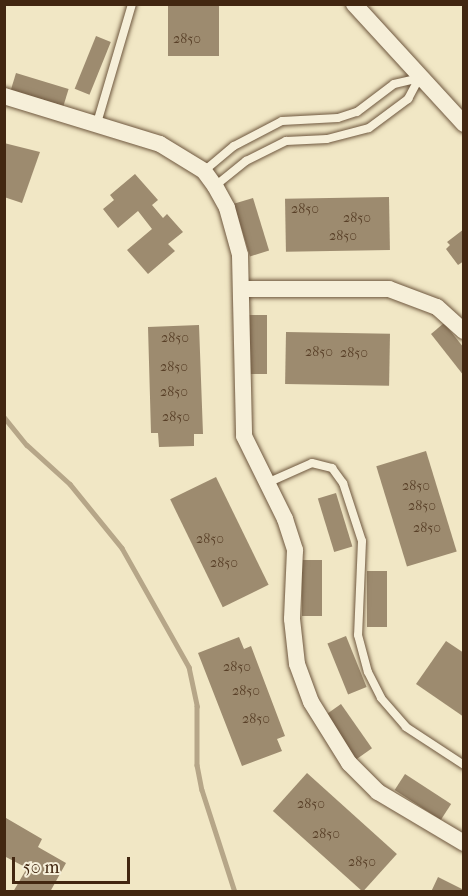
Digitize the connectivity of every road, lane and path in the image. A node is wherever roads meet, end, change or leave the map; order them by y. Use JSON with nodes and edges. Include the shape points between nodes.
{"nodes":[{"id":1,"x":132,"y":4,"type":"edge"},
{"id":2,"x":354,"y":4,"type":"edge"},
{"id":3,"x":419,"y":78,"type":"junction"},
{"id":4,"x":4,"y":96,"type":"edge"},
{"id":5,"x":97,"y":123,"type":"junction"},
{"id":6,"x":464,"y":124,"type":"edge"},
{"id":7,"x":204,"y":171,"type":"junction"},
{"id":8,"x":215,"y":186,"type":"junction"},
{"id":9,"x":242,"y":289,"type":"junction"},
{"id":10,"x":464,"y":331,"type":"edge"},
{"id":11,"x":267,"y":483,"type":"junction"},
{"id":12,"x":464,"y":765,"type":"edge"},
{"id":13,"x":464,"y":843,"type":"edge"}],
"edges":[{"from":1,"to":5,"type":"lane"},
{"from":2,"to":3,"type":"street"},
{"from":3,"to":6,"type":"street"},
{"from":3,"to":7,"type":"lane","via":[[393,84],[357,112],[338,118],[282,121],[234,146]]},
{"from":3,"to":8,"type":"lane","via":[[408,99],[369,128],[327,139],[286,141],[246,161]]},
{"from":4,"to":5,"type":"street"},
{"from":5,"to":7,"type":"street","via":[[160,144]]},
{"from":7,"to":8,"type":"street"},
{"from":8,"to":9,"type":"street","via":[[234,232]]},
{"from":9,"to":10,"type":"street","via":[[389,289],[437,307]]},
{"from":9,"to":11,"type":"street","via":[[239,365],[244,436]]},
{"from":11,"to":12,"type":"lane","via":[[312,463],[332,468],[343,483],[362,542],[358,635],[368,672],[381,698],[406,727]]},
{"from":11,"to":13,"type":"street","via":[[295,550],[292,619],[297,664],[328,734],[349,763],[378,792]]}]}
